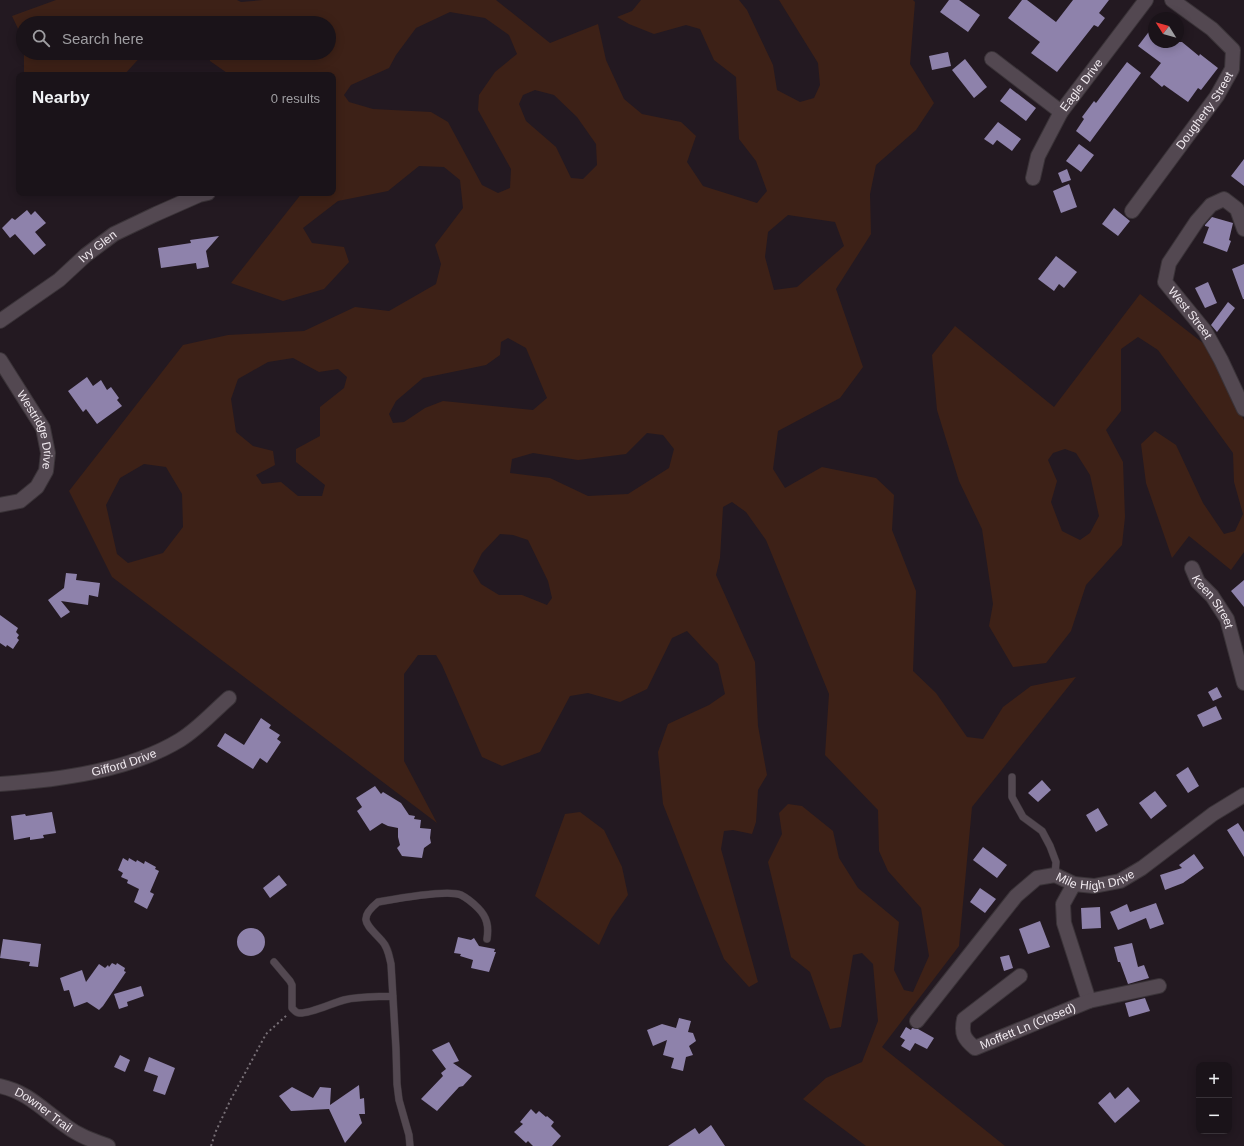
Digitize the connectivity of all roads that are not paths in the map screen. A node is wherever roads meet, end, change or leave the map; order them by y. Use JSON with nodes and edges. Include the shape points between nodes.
{"nodes":[{"id":1,"x":1146,"y":0,"type":"edge"},
{"id":2,"x":1172,"y":0,"type":"edge"},
{"id":3,"x":992,"y":59,"type":"dead end"},
{"id":4,"x":1061,"y":112,"type":"junction"},
{"id":5,"x":1033,"y":178,"type":"dead end"},
{"id":6,"x":197,"y":196,"type":"edge"},
{"id":7,"x":1132,"y":211,"type":"dead end"},
{"id":8,"x":1244,"y":228,"type":"edge"},
{"id":9,"x":0,"y":322,"type":"edge"},
{"id":10,"x":0,"y":360,"type":"edge"},
{"id":11,"x":1244,"y":409,"type":"edge"},
{"id":12,"x":0,"y":505,"type":"edge"},
{"id":13,"x":1192,"y":568,"type":"dead end"},
{"id":14,"x":1244,"y":683,"type":"edge"},
{"id":15,"x":229,"y":698,"type":"dead end"},
{"id":16,"x":1012,"y":777,"type":"dead end"},
{"id":17,"x":0,"y":784,"type":"edge"},
{"id":18,"x":1244,"y":795,"type":"edge"},
{"id":19,"x":1055,"y":875,"type":"junction"},
{"id":20,"x":1074,"y":884,"type":"junction"},
{"id":21,"x":487,"y":939,"type":"dead end"},
{"id":22,"x":274,"y":962,"type":"dead end"},
{"id":23,"x":1020,"y":976,"type":"dead end"},
{"id":24,"x":1159,"y":986,"type":"dead end"},
{"id":25,"x":393,"y":996,"type":"junction"},
{"id":26,"x":1089,"y":1001,"type":"junction"},
{"id":27,"x":917,"y":1021,"type":"dead end"},
{"id":28,"x":0,"y":1086,"type":"edge"},
{"id":29,"x":108,"y":1146,"type":"edge"},
{"id":30,"x":410,"y":1146,"type":"edge"}],
"edges":[{"from":1,"to":4,"type":"street","name":"Eagle Drive"},
{"from":2,"to":7,"type":"street","name":"Dougherty Street","via":[[1212,29],[1233,50],[1232,69],[1217,96]]},
{"from":3,"to":4,"type":"street"},
{"from":4,"to":5,"type":"street","name":"Eagle Drive","via":[[1038,156]]},
{"from":6,"to":9,"type":"street","name":"Ivy Glen","via":[[114,234],[59,280]]},
{"from":8,"to":11,"type":"street","name":"West Street","via":[[1237,208],[1224,199],[1211,205],[1169,263],[1165,282],[1205,330]]},
{"from":10,"to":12,"type":"street","name":"Westridge Drive","via":[[43,428],[48,453],[46,471],[37,488],[20,501]]},
{"from":13,"to":14,"type":"street","name":"Keen Street","via":[[1198,582],[1212,596],[1227,619]]},
{"from":15,"to":17,"type":"street","name":"Gifford Drive","via":[[181,739],[137,760],[76,775]]},
{"from":16,"to":19,"type":"lane","via":[[1012,797],[1023,817],[1042,831],[1056,862]]},
{"from":18,"to":20,"type":"street","name":"Mile High Drive","via":[[1213,814],[1142,868],[1120,881],[1094,886]]},
{"from":19,"to":20,"type":"street","name":"Mile High Drive"},
{"from":19,"to":27,"type":"street","name":"Mile High Drive","via":[[1038,878],[1016,896]]},
{"from":20,"to":26,"type":"street","via":[[1063,904],[1064,923]]},
{"from":21,"to":25,"type":"lane","via":[[489,929],[486,917],[476,905],[460,894],[442,893],[378,902],[365,917],[367,924],[389,953]]},
{"from":22,"to":25,"type":"lane","via":[[292,985],[292,1008],[299,1014],[345,999]]},
{"from":23,"to":26,"type":"street","name":"Moffett Ln (Closed)","via":[[964,1020],[962,1029],[966,1040],[975,1048]]},
{"from":24,"to":26,"type":"street","name":"Moffett Ln (Closed)"},
{"from":25,"to":30,"type":"lane","via":[[397,1084],[399,1100],[410,1135]]},
{"from":28,"to":29,"type":"street","name":"Downer Trail","via":[[29,1097],[67,1127],[88,1139]]}]}
